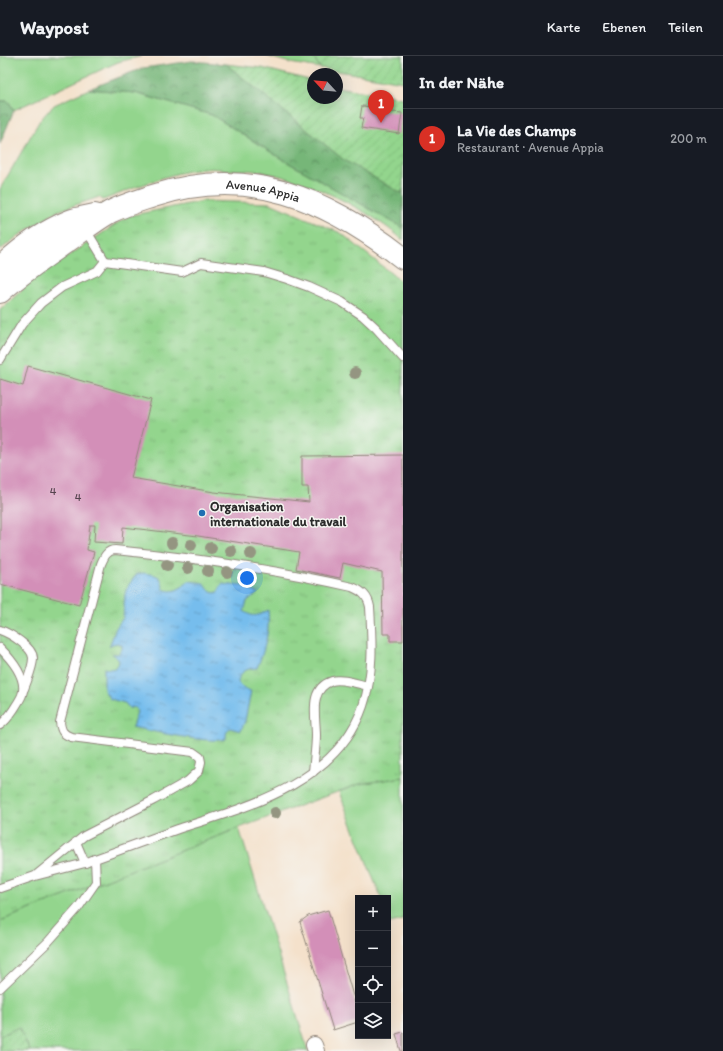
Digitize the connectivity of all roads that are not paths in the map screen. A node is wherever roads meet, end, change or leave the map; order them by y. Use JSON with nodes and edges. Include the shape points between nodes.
{"nodes":[{"id":1,"x":110,"y":212,"type":"junction"},
{"id":2,"x":84,"y":230,"type":"junction"},
{"id":3,"x":403,"y":258,"type":"edge"},
{"id":4,"x":105,"y":261,"type":"junction"},
{"id":5,"x":0,"y":268,"type":"edge"},
{"id":6,"x":0,"y":292,"type":"edge"},
{"id":7,"x":403,"y":358,"type":"edge"},
{"id":8,"x":0,"y":360,"type":"edge"},
{"id":9,"x":0,"y":630,"type":"edge"},
{"id":10,"x":0,"y":648,"type":"edge"},
{"id":11,"x":368,"y":686,"type":"junction"},
{"id":12,"x":23,"y":690,"type":"junction"},
{"id":13,"x":0,"y":726,"type":"edge"},
{"id":14,"x":313,"y":772,"type":"junction"},
{"id":15,"x":76,"y":842,"type":"junction"},
{"id":16,"x":95,"y":858,"type":"junction"},
{"id":17,"x":85,"y":863,"type":"junction"},
{"id":18,"x":35,"y":876,"type":"junction"},
{"id":19,"x":0,"y":888,"type":"edge"},
{"id":20,"x":0,"y":988,"type":"edge"}],
"edges":[{"from":1,"to":2,"type":"main road","name":"Avenue Appia"},
{"from":1,"to":3,"type":"main road","name":"Avenue Appia","via":[[132,202],[181,188],[223,183],[251,185],[293,194],[324,207],[368,232]]},
{"from":1,"to":5,"type":"main road","name":"Avenue Appia","via":[[72,221],[51,230],[26,246]]},
{"from":2,"to":4,"type":"lane"},
{"from":2,"to":6,"type":"main road","name":"Avenue Appia"},
{"from":4,"to":7,"type":"lane","via":[[182,272],[201,263],[287,278],[342,302],[363,316]]},
{"from":4,"to":8,"type":"lane","via":[[97,271],[62,287],[41,303],[22,324]]},
{"from":9,"to":12,"type":"lane","via":[[19,640],[33,654]]},
{"from":10,"to":12,"type":"lane","via":[[17,668]]},
{"from":11,"to":14,"type":"lane","via":[[363,706],[350,732],[334,753]]},
{"from":11,"to":14,"type":"lane","via":[[333,681],[324,685],[318,692],[314,715],[316,734]]},
{"from":11,"to":15,"type":"lane","via":[[371,656],[369,602],[365,594],[356,589],[263,569],[111,550],[101,564],[60,722],[61,729],[64,734],[71,737],[193,752],[200,757],[200,766],[196,775],[179,787]]},
{"from":12,"to":13,"type":"lane","via":[[9,717]]},
{"from":14,"to":16,"type":"lane","via":[[289,786],[234,810]]},
{"from":15,"to":17,"type":"lane"},
{"from":15,"to":18,"type":"lane"},
{"from":16,"to":17,"type":"lane"},
{"from":16,"to":20,"type":"lane","via":[[96,882],[78,908],[48,942]]},
{"from":17,"to":18,"type":"lane"},
{"from":18,"to":19,"type":"lane"}]}
